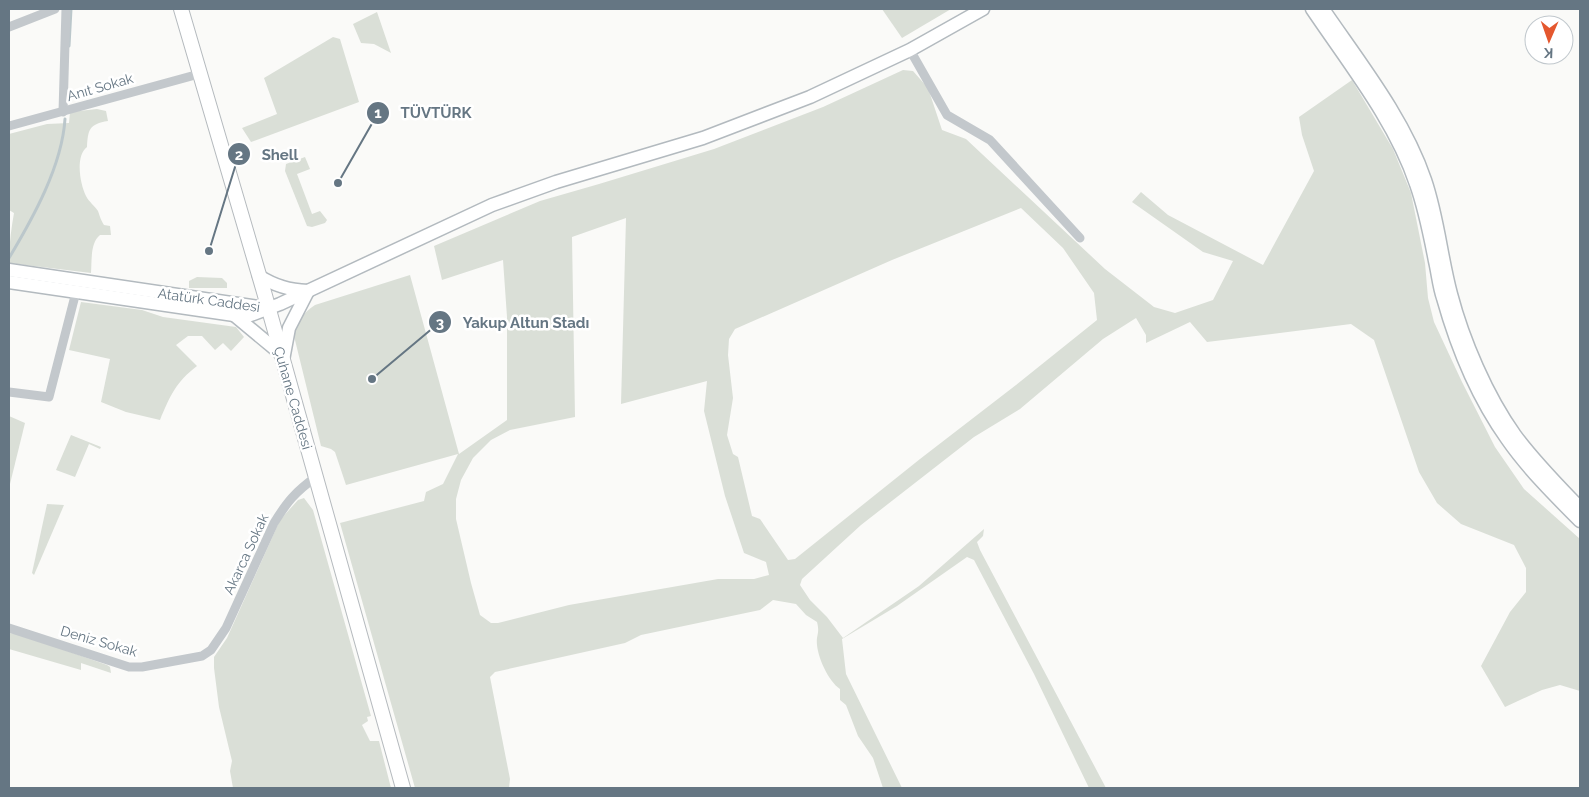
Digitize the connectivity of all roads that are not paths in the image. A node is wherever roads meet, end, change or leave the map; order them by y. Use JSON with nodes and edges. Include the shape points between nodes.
{"nodes":[{"id":1,"x":55,"y":9,"type":"edge"},
{"id":2,"x":66,"y":9,"type":"edge"},
{"id":3,"x":181,"y":9,"type":"edge"},
{"id":4,"x":982,"y":9,"type":"edge"},
{"id":5,"x":1312,"y":9,"type":"edge"},
{"id":6,"x":1324,"y":9,"type":"edge"},
{"id":7,"x":9,"y":27,"type":"edge"},
{"id":8,"x":910,"y":50,"type":"junction"},
{"id":9,"x":199,"y":74,"type":"junction"},
{"id":10,"x":62,"y":112,"type":"junction"},
{"id":11,"x":9,"y":126,"type":"edge"},
{"id":12,"x":1080,"y":238,"type":"dead end"},
{"id":13,"x":9,"y":270,"type":"edge"},
{"id":14,"x":259,"y":276,"type":"junction"},
{"id":15,"x":9,"y":282,"type":"edge"},
{"id":16,"x":77,"y":286,"type":"junction"},
{"id":17,"x":308,"y":292,"type":"junction"},
{"id":18,"x":268,"y":308,"type":"junction"},
{"id":19,"x":234,"y":315,"type":"junction"},
{"id":20,"x":282,"y":357,"type":"junction"},
{"id":21,"x":9,"y":392,"type":"edge"},
{"id":22,"x":316,"y":477,"type":"junction"},
{"id":23,"x":1580,"y":508,"type":"edge"},
{"id":24,"x":1580,"y":521,"type":"edge"},
{"id":25,"x":9,"y":628,"type":"edge"},
{"id":26,"x":210,"y":650,"type":"joint"},
{"id":27,"x":403,"y":788,"type":"edge"}],
"edges":[{"from":1,"to":7,"type":"street"},
{"from":2,"to":10,"type":"street"},
{"from":3,"to":9,"type":"main road","name":"Çuhane Caddesi"},
{"from":4,"to":8,"type":"main road"},
{"from":5,"to":24,"type":"main road","via":[[1370,93],[1416,183],[1428,224],[1442,296],[1461,354],[1486,404],[1507,440],[1552,494]]},
{"from":6,"to":23,"type":"main road","via":[[1378,88],[1425,179],[1438,222],[1451,294],[1470,350],[1494,400],[1515,434]]},
{"from":8,"to":12,"type":"street","via":[[946,115],[990,140]]},
{"from":8,"to":17,"type":"main road","via":[[810,97],[721,132],[492,205]]},
{"from":9,"to":10,"type":"street","name":"Anıt Sokak"},
{"from":9,"to":14,"type":"main road","name":"Çuhane Caddesi"},
{"from":10,"to":11,"type":"street","name":"Anıt Sokak"},
{"from":13,"to":16,"type":"main road","name":"Atatürk Caddesi"},
{"from":14,"to":17,"type":"main road","via":[[277,286]]},
{"from":14,"to":18,"type":"main road","name":"Çuhane Caddesi"},
{"from":15,"to":16,"type":"main road","name":"Atatürk Caddesi"},
{"from":16,"to":18,"type":"main road","name":"Atatürk Caddesi"},
{"from":16,"to":19,"type":"main road","name":"Atatürk Caddesi"},
{"from":16,"to":21,"type":"street","via":[[49,397]]},
{"from":17,"to":18,"type":"main road"},
{"from":17,"to":20,"type":"main road","via":[[289,328]]},
{"from":18,"to":19,"type":"main road","name":"Atatürk Caddesi","via":[[248,316]]},
{"from":18,"to":20,"type":"main road","name":"Çuhane Caddesi"},
{"from":19,"to":20,"type":"main road"},
{"from":20,"to":22,"type":"main road","name":"Çuhane Caddesi"},
{"from":22,"to":26,"type":"street","name":"Akarca Sokak","via":[[297,490],[274,523],[226,628]]},
{"from":22,"to":27,"type":"main road","name":"Çuhane Caddesi"},
{"from":25,"to":26,"type":"street","name":"Deniz Sokak","via":[[129,667],[142,668],[202,656]]}]}
